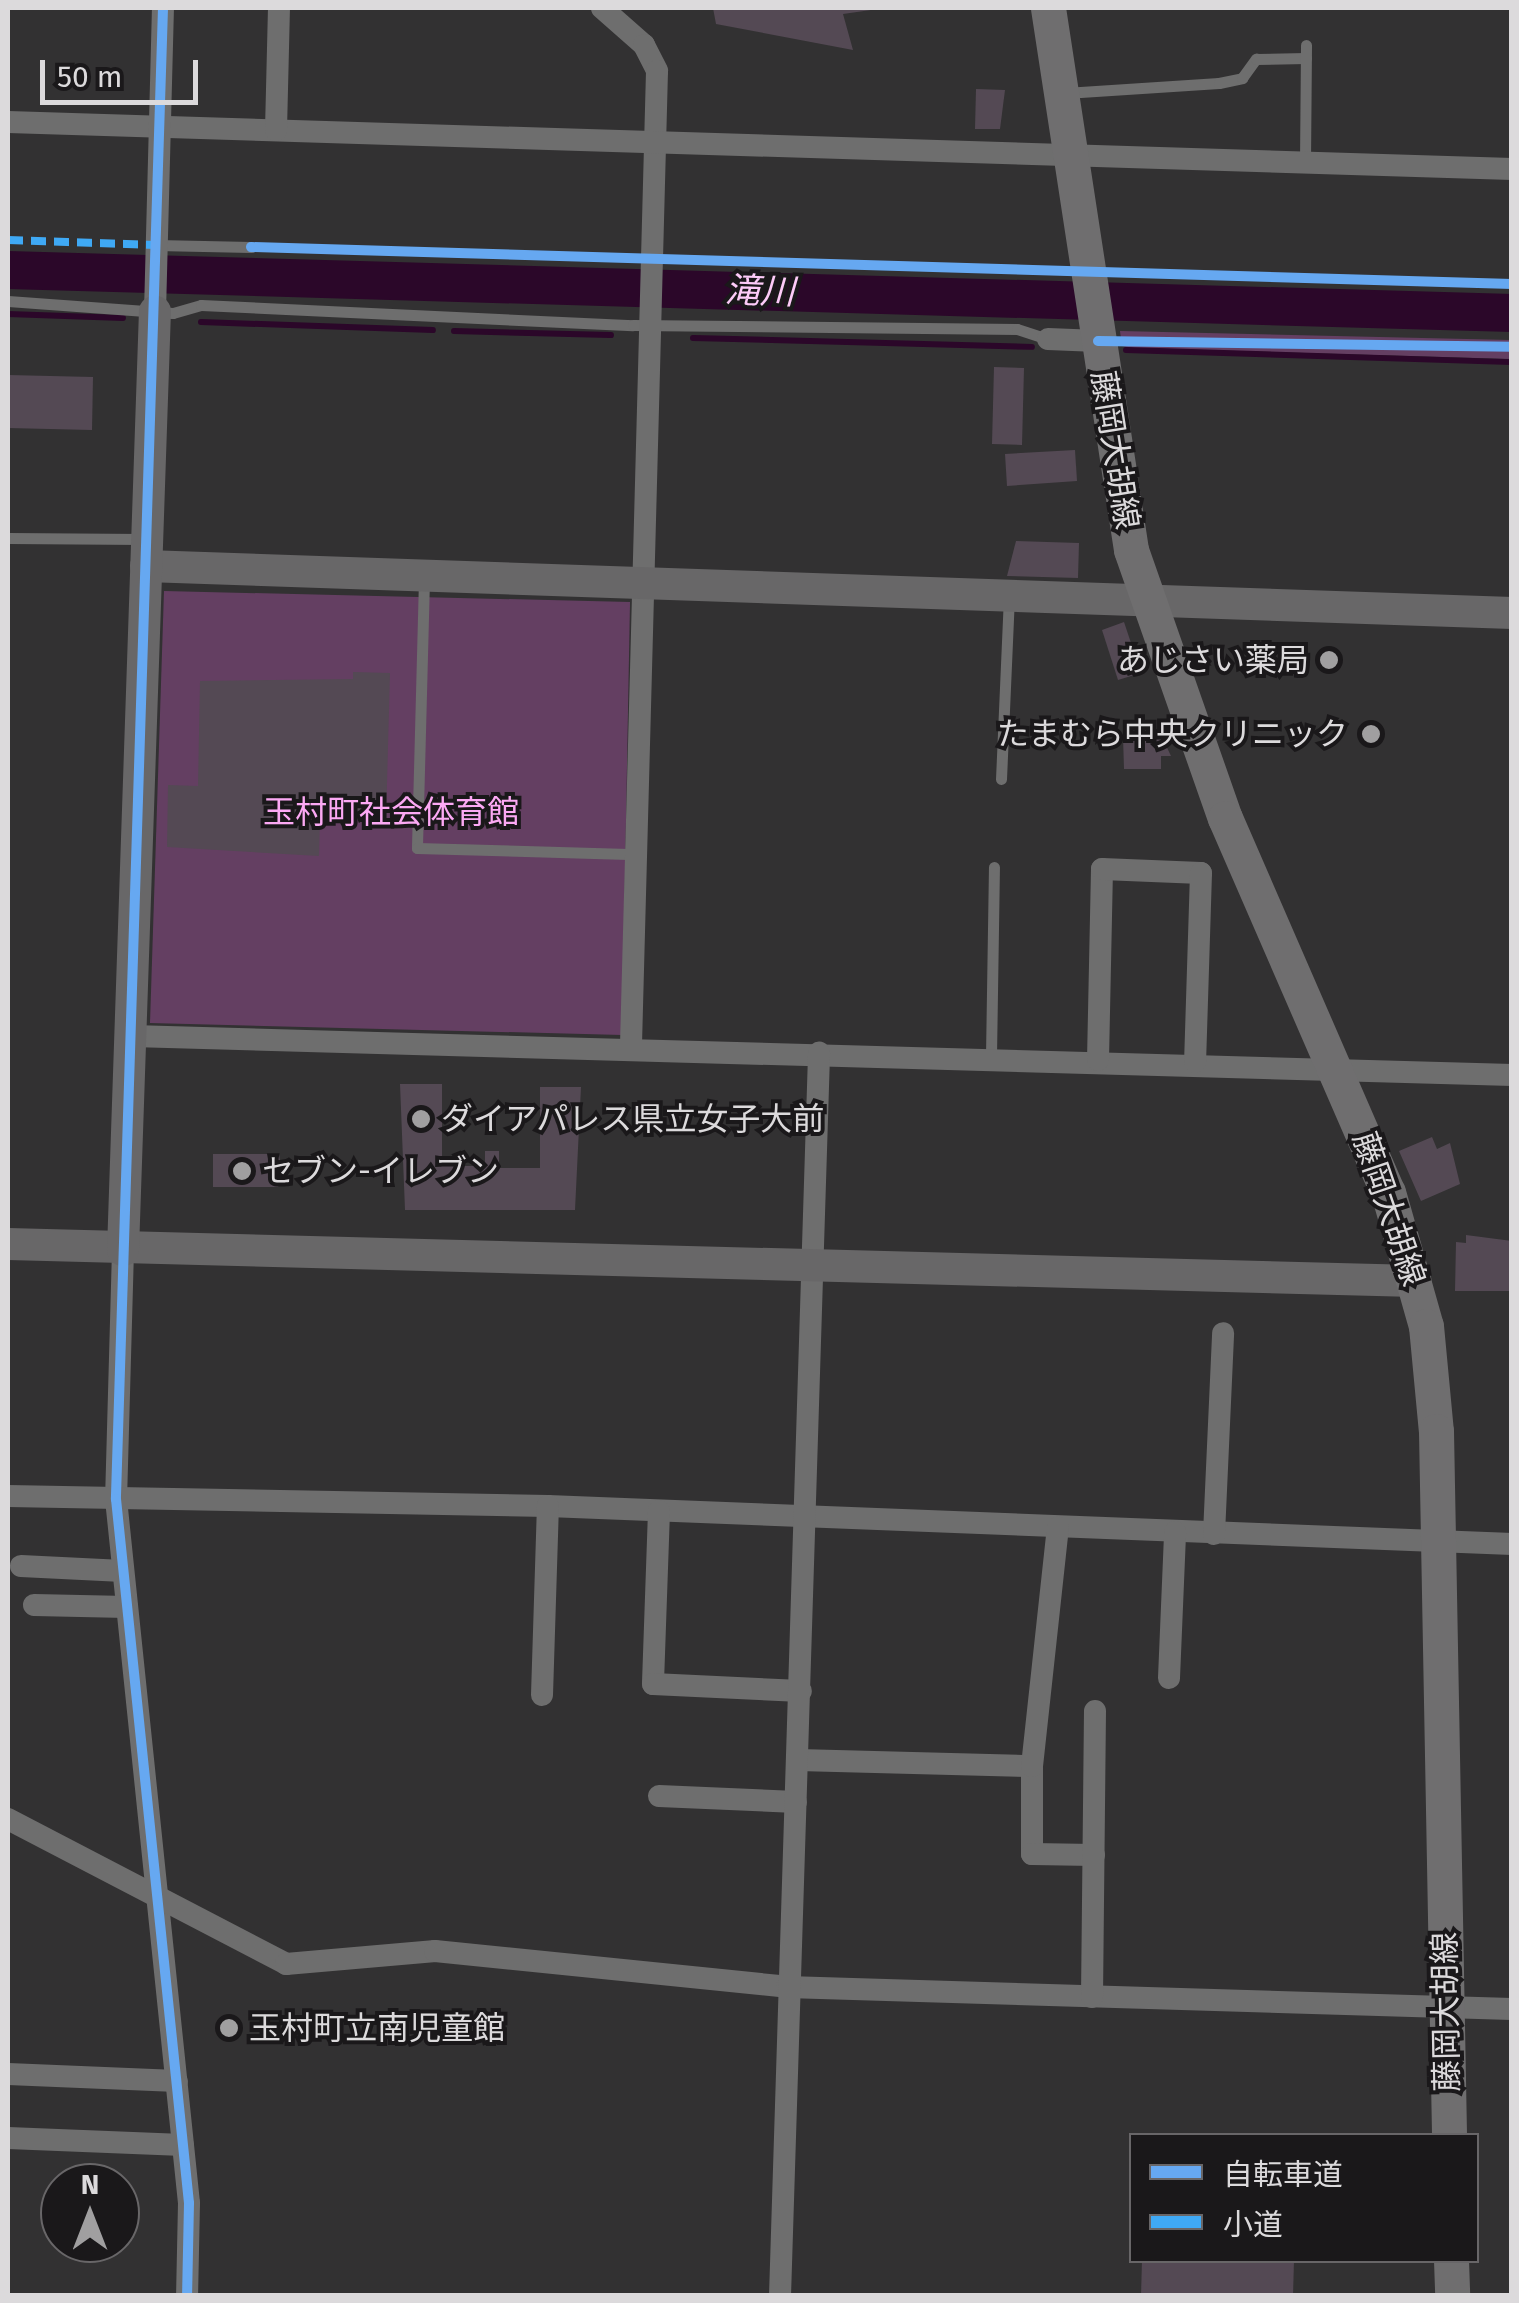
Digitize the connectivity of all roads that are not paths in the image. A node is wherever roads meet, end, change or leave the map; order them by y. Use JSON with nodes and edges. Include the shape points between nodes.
{"nodes":[{"id":1,"x":163,"y":8,"type":"edge"},
{"id":2,"x":278,"y":8,"type":"edge"},
{"id":3,"x":602,"y":8,"type":"edge"},
{"id":4,"x":1048,"y":8,"type":"edge"},
{"id":5,"x":1061,"y":93,"type":"junction"},
{"id":6,"x":8,"y":122,"type":"edge"},
{"id":7,"x":160,"y":127,"type":"junction"},
{"id":8,"x":276,"y":130,"type":"junction"},
{"id":9,"x":656,"y":139,"type":"junction"},
{"id":10,"x":1071,"y":153,"type":"junction"},
{"id":11,"x":1305,"y":162,"type":"junction"},
{"id":12,"x":1512,"y":169,"type":"edge"},
{"id":13,"x":156,"y":247,"type":"junction"},
{"id":14,"x":251,"y":247,"type":"dead end"},
{"id":15,"x":8,"y":301,"type":"edge"},
{"id":16,"x":155,"y":306,"type":"junction"},
{"id":17,"x":653,"y":320,"type":"junction"},
{"id":18,"x":1097,"y":335,"type":"junction"},
{"id":19,"x":1048,"y":338,"type":"joint"},
{"id":20,"x":8,"y":538,"type":"edge"},
{"id":21,"x":146,"y":553,"type":"junction"},
{"id":22,"x":424,"y":575,"type":"junction"},
{"id":23,"x":645,"y":583,"type":"junction"},
{"id":24,"x":1009,"y":595,"type":"junction"},
{"id":25,"x":1146,"y":599,"type":"junction"},
{"id":26,"x":1512,"y":613,"type":"edge"},
{"id":27,"x":1002,"y":779,"type":"dead end"},
{"id":28,"x":637,"y":854,"type":"junction"},
{"id":29,"x":994,"y":866,"type":"dead end"},
{"id":30,"x":132,"y":1036,"type":"junction"},
{"id":31,"x":631,"y":1047,"type":"junction"},
{"id":32,"x":818,"y":1053,"type":"junction"},
{"id":33,"x":991,"y":1056,"type":"junction"},
{"id":34,"x":1098,"y":1060,"type":"junction"},
{"id":35,"x":1195,"y":1062,"type":"junction"},
{"id":36,"x":1336,"y":1070,"type":"junction"},
{"id":37,"x":1512,"y":1075,"type":"edge"},
{"id":38,"x":8,"y":1244,"type":"edge"},
{"id":39,"x":123,"y":1250,"type":"junction"},
{"id":40,"x":813,"y":1269,"type":"junction"},
{"id":41,"x":1416,"y":1281,"type":"junction"},
{"id":42,"x":1223,"y":1333,"type":"dead end"},
{"id":43,"x":8,"y":1496,"type":"edge"},
{"id":44,"x":116,"y":1499,"type":"junction"},
{"id":45,"x":548,"y":1506,"type":"junction"},
{"id":46,"x":659,"y":1511,"type":"junction"},
{"id":47,"x":806,"y":1520,"type":"junction"},
{"id":48,"x":1058,"y":1528,"type":"junction"},
{"id":49,"x":1175,"y":1532,"type":"junction"},
{"id":50,"x":1214,"y":1534,"type":"junction"},
{"id":51,"x":1435,"y":1543,"type":"junction"},
{"id":52,"x":1512,"y":1544,"type":"edge"},
{"id":53,"x":21,"y":1566,"type":"dead end"},
{"id":54,"x":123,"y":1571,"type":"junction"},
{"id":55,"x":34,"y":1605,"type":"dead end"},
{"id":56,"x":127,"y":1608,"type":"junction"},
{"id":57,"x":1170,"y":1678,"type":"dead end"},
{"id":58,"x":801,"y":1692,"type":"junction"},
{"id":59,"x":542,"y":1695,"type":"dead end"},
{"id":60,"x":1095,"y":1711,"type":"dead end"},
{"id":61,"x":798,"y":1760,"type":"junction"},
{"id":62,"x":1032,"y":1766,"type":"junction"},
{"id":63,"x":659,"y":1796,"type":"dead end"},
{"id":64,"x":796,"y":1802,"type":"junction"},
{"id":65,"x":8,"y":1819,"type":"edge"},
{"id":66,"x":1094,"y":1855,"type":"junction"},
{"id":67,"x":159,"y":1898,"type":"junction"},
{"id":68,"x":786,"y":1987,"type":"junction"},
{"id":69,"x":1092,"y":1996,"type":"junction"},
{"id":70,"x":1447,"y":2008,"type":"junction"},
{"id":71,"x":1512,"y":2010,"type":"edge"},
{"id":72,"x":8,"y":2074,"type":"edge"},
{"id":73,"x":177,"y":2081,"type":"junction"},
{"id":74,"x":1449,"y":2133,"type":"edge"},
{"id":75,"x":8,"y":2138,"type":"edge"},
{"id":76,"x":183,"y":2145,"type":"junction"},
{"id":77,"x":1451,"y":2263,"type":"edge"},
{"id":78,"x":187,"y":2296,"type":"edge"},
{"id":79,"x":780,"y":2296,"type":"edge"},
{"id":80,"x":1452,"y":2296,"type":"edge"}],
"edges":[{"from":1,"to":7,"type":"street"},
{"from":2,"to":8,"type":"street"},
{"from":3,"to":9,"type":"street","via":[[644,46],[656,70]]},
{"from":4,"to":5,"type":"main road"},
{"from":5,"to":10,"type":"main road"},
{"from":5,"to":11,"type":"lane","via":[[1219,83],[1242,78],[1256,59],[1306,52]]},
{"from":6,"to":7,"type":"street"},
{"from":7,"to":8,"type":"street"},
{"from":7,"to":13,"type":"street"},
{"from":8,"to":9,"type":"street"},
{"from":9,"to":10,"type":"street"},
{"from":9,"to":17,"type":"street"},
{"from":10,"to":11,"type":"street"},
{"from":10,"to":18,"type":"main road","name":"藤岡大胡線"},
{"from":11,"to":12,"type":"street"},
{"from":13,"to":14,"type":"lane"},
{"from":13,"to":16,"type":"street"},
{"from":15,"to":16,"type":"lane"},
{"from":16,"to":17,"type":"lane"},
{"from":16,"to":21,"type":"street"},
{"from":17,"to":19,"type":"lane","via":[[997,328]]},
{"from":17,"to":23,"type":"street"},
{"from":18,"to":19,"type":"street"},
{"from":18,"to":25,"type":"main road","name":"藤岡大胡線","via":[[1118,490]]},
{"from":20,"to":21,"type":"lane"},
{"from":21,"to":22,"type":"street"},
{"from":21,"to":30,"type":"street"},
{"from":22,"to":23,"type":"street"},
{"from":22,"to":28,"type":"lane","via":[[417,848]]},
{"from":23,"to":24,"type":"street"},
{"from":23,"to":28,"type":"street"},
{"from":24,"to":25,"type":"street"},
{"from":24,"to":27,"type":"lane"},
{"from":25,"to":26,"type":"street"},
{"from":25,"to":36,"type":"main road","name":"藤岡大胡線","via":[[1225,818]]},
{"from":28,"to":31,"type":"street"},
{"from":29,"to":33,"type":"lane"},
{"from":30,"to":31,"type":"street"},
{"from":30,"to":39,"type":"street"},
{"from":31,"to":32,"type":"street"},
{"from":32,"to":33,"type":"street"},
{"from":32,"to":40,"type":"street"},
{"from":33,"to":34,"type":"street"},
{"from":34,"to":35,"type":"street"},
{"from":34,"to":35,"type":"street","via":[[1102,869],[1200,873]]},
{"from":35,"to":36,"type":"street"},
{"from":36,"to":37,"type":"street"},
{"from":36,"to":41,"type":"main road","name":"藤岡大胡線"},
{"from":38,"to":39,"type":"street"},
{"from":39,"to":40,"type":"street"},
{"from":39,"to":44,"type":"street"},
{"from":40,"to":41,"type":"street"},
{"from":40,"to":47,"type":"street"},
{"from":41,"to":51,"type":"main road","name":"藤岡大胡線","via":[[1434,1390]]},
{"from":42,"to":50,"type":"street"},
{"from":43,"to":44,"type":"street"},
{"from":44,"to":45,"type":"street"},
{"from":44,"to":54,"type":"street"},
{"from":45,"to":46,"type":"street"},
{"from":45,"to":59,"type":"street"},
{"from":46,"to":47,"type":"street"},
{"from":46,"to":58,"type":"street","via":[[652,1684]]},
{"from":47,"to":48,"type":"street"},
{"from":47,"to":58,"type":"street"},
{"from":48,"to":49,"type":"street"},
{"from":48,"to":62,"type":"street"},
{"from":49,"to":50,"type":"street"},
{"from":49,"to":57,"type":"street"},
{"from":50,"to":51,"type":"street"},
{"from":51,"to":52,"type":"street"},
{"from":51,"to":70,"type":"main road","name":"藤岡大胡線"},
{"from":53,"to":54,"type":"street"},
{"from":54,"to":56,"type":"street"},
{"from":55,"to":56,"type":"street"},
{"from":56,"to":67,"type":"street"},
{"from":58,"to":61,"type":"street"},
{"from":60,"to":66,"type":"street"},
{"from":61,"to":62,"type":"street"},
{"from":61,"to":64,"type":"street"},
{"from":62,"to":66,"type":"street","via":[[1032,1854]]},
{"from":63,"to":64,"type":"street"},
{"from":64,"to":68,"type":"street"},
{"from":65,"to":67,"type":"street"},
{"from":66,"to":69,"type":"street"},
{"from":67,"to":68,"type":"street","via":[[286,1964],[434,1951]]},
{"from":67,"to":73,"type":"street"},
{"from":68,"to":69,"type":"street"},
{"from":68,"to":79,"type":"street"},
{"from":69,"to":70,"type":"street"},
{"from":70,"to":71,"type":"street"},
{"from":70,"to":74,"type":"main road","name":"藤岡大胡線"},
{"from":72,"to":73,"type":"street"},
{"from":73,"to":76,"type":"street"},
{"from":75,"to":76,"type":"street"},
{"from":76,"to":78,"type":"street"},
{"from":77,"to":80,"type":"main road"}]}
